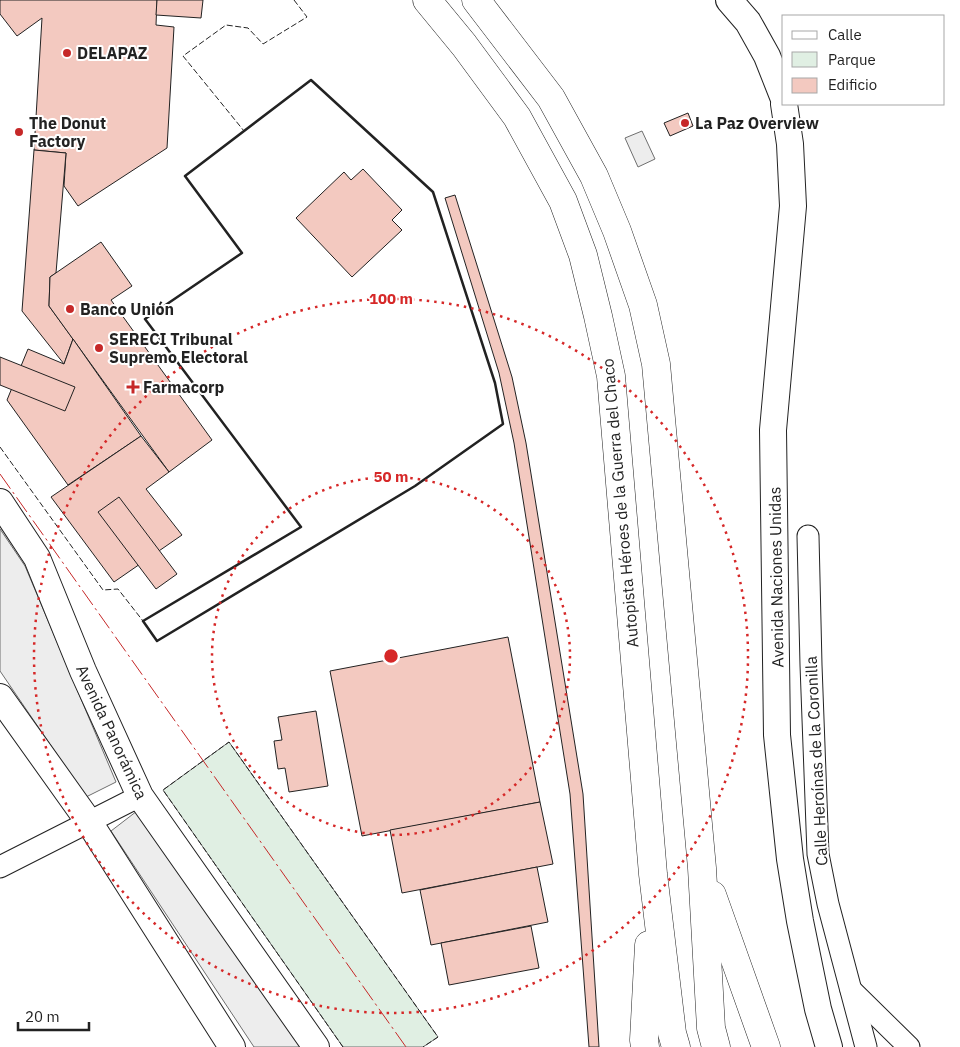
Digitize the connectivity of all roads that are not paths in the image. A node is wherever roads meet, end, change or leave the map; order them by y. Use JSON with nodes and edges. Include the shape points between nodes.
{"nodes":[{"id":1,"x":428,"y":0,"type":"edge"},
{"id":2,"x":476,"y":0,"type":"edge"},
{"id":3,"x":729,"y":0,"type":"edge"},
{"id":4,"x":782,"y":94,"type":"edge"},
{"id":5,"x":784,"y":105,"type":"edge"},
{"id":6,"x":0,"y":502,"type":"edge"},
{"id":7,"x":808,"y":536,"type":"dead end"},
{"id":8,"x":0,"y":697,"type":"edge"},
{"id":9,"x":140,"y":796,"type":"junction"},
{"id":10,"x":89,"y":822,"type":"junction"},
{"id":11,"x":0,"y":867,"type":"edge"},
{"id":12,"x":702,"y":868,"type":"junction"},
{"id":13,"x":653,"y":874,"type":"junction"},
{"id":14,"x":851,"y":990,"type":"junction"},
{"id":15,"x":223,"y":1041,"type":"edge"},
{"id":16,"x":316,"y":1047,"type":"edge"},
{"id":17,"x":645,"y":1047,"type":"edge"},
{"id":18,"x":660,"y":1047,"type":"edge"},
{"id":19,"x":676,"y":1047,"type":"edge"},
{"id":20,"x":689,"y":1047,"type":"edge"},
{"id":21,"x":716,"y":1047,"type":"edge"},
{"id":22,"x":730,"y":1047,"type":"edge"},
{"id":23,"x":749,"y":1047,"type":"edge"},
{"id":24,"x":766,"y":1047,"type":"edge"},
{"id":25,"x":829,"y":1047,"type":"edge"},
{"id":26,"x":866,"y":1047,"type":"edge"},
{"id":27,"x":909,"y":1047,"type":"edge"}],
"edges":[{"from":1,"to":13,"type":"highway","name":"Autopista Héroes de la Guerra del Chaco","via":[[517,117],[563,201],[584,255],[610,376]]},
{"from":2,"to":12,"type":"highway","via":[[551,98],[594,176],[643,305],[656,364]]},
{"from":3,"to":4,"type":"street","via":[[748,22],[767,56]]},
{"from":5,"to":25,"type":"street","name":"Avenida Naciones Unidas","via":[[793,206],[773,430],[777,735],[791,868],[814,991]]},
{"from":6,"to":9,"type":"street","name":"Avenida Panorámica","via":[[37,558],[83,671]]},
{"from":7,"to":14,"type":"street","name":"Calle Heroínas de la Coronilla","via":[[818,854]]},
{"from":8,"to":10,"type":"street"},
{"from":9,"to":10,"type":"street"},
{"from":9,"to":16,"type":"street","name":"Avenida Panorámica"},
{"from":10,"to":11,"type":"street"},
{"from":10,"to":15,"type":"street"},
{"from":12,"to":21,"type":"highway","via":[[711,1028]]},
{"from":12,"to":22,"type":"highway"},
{"from":12,"to":23,"type":"highway"},
{"from":12,"to":24,"type":"highway"},
{"from":13,"to":17,"type":"highway","name":"Autopista Héroes de la Guerra del Chaco"},
{"from":13,"to":18,"type":"highway","name":"Autopista Héroes de la Guerra del Chaco"},
{"from":13,"to":19,"type":"highway","name":"Autopista Héroes de la Guerra del Chaco"},
{"from":13,"to":20,"type":"highway","name":"Autopista Héroes de la Guerra del Chaco"},
{"from":14,"to":26,"type":"street","name":"Calle Heroínas de la Coronilla"},
{"from":14,"to":27,"type":"street"}]}
